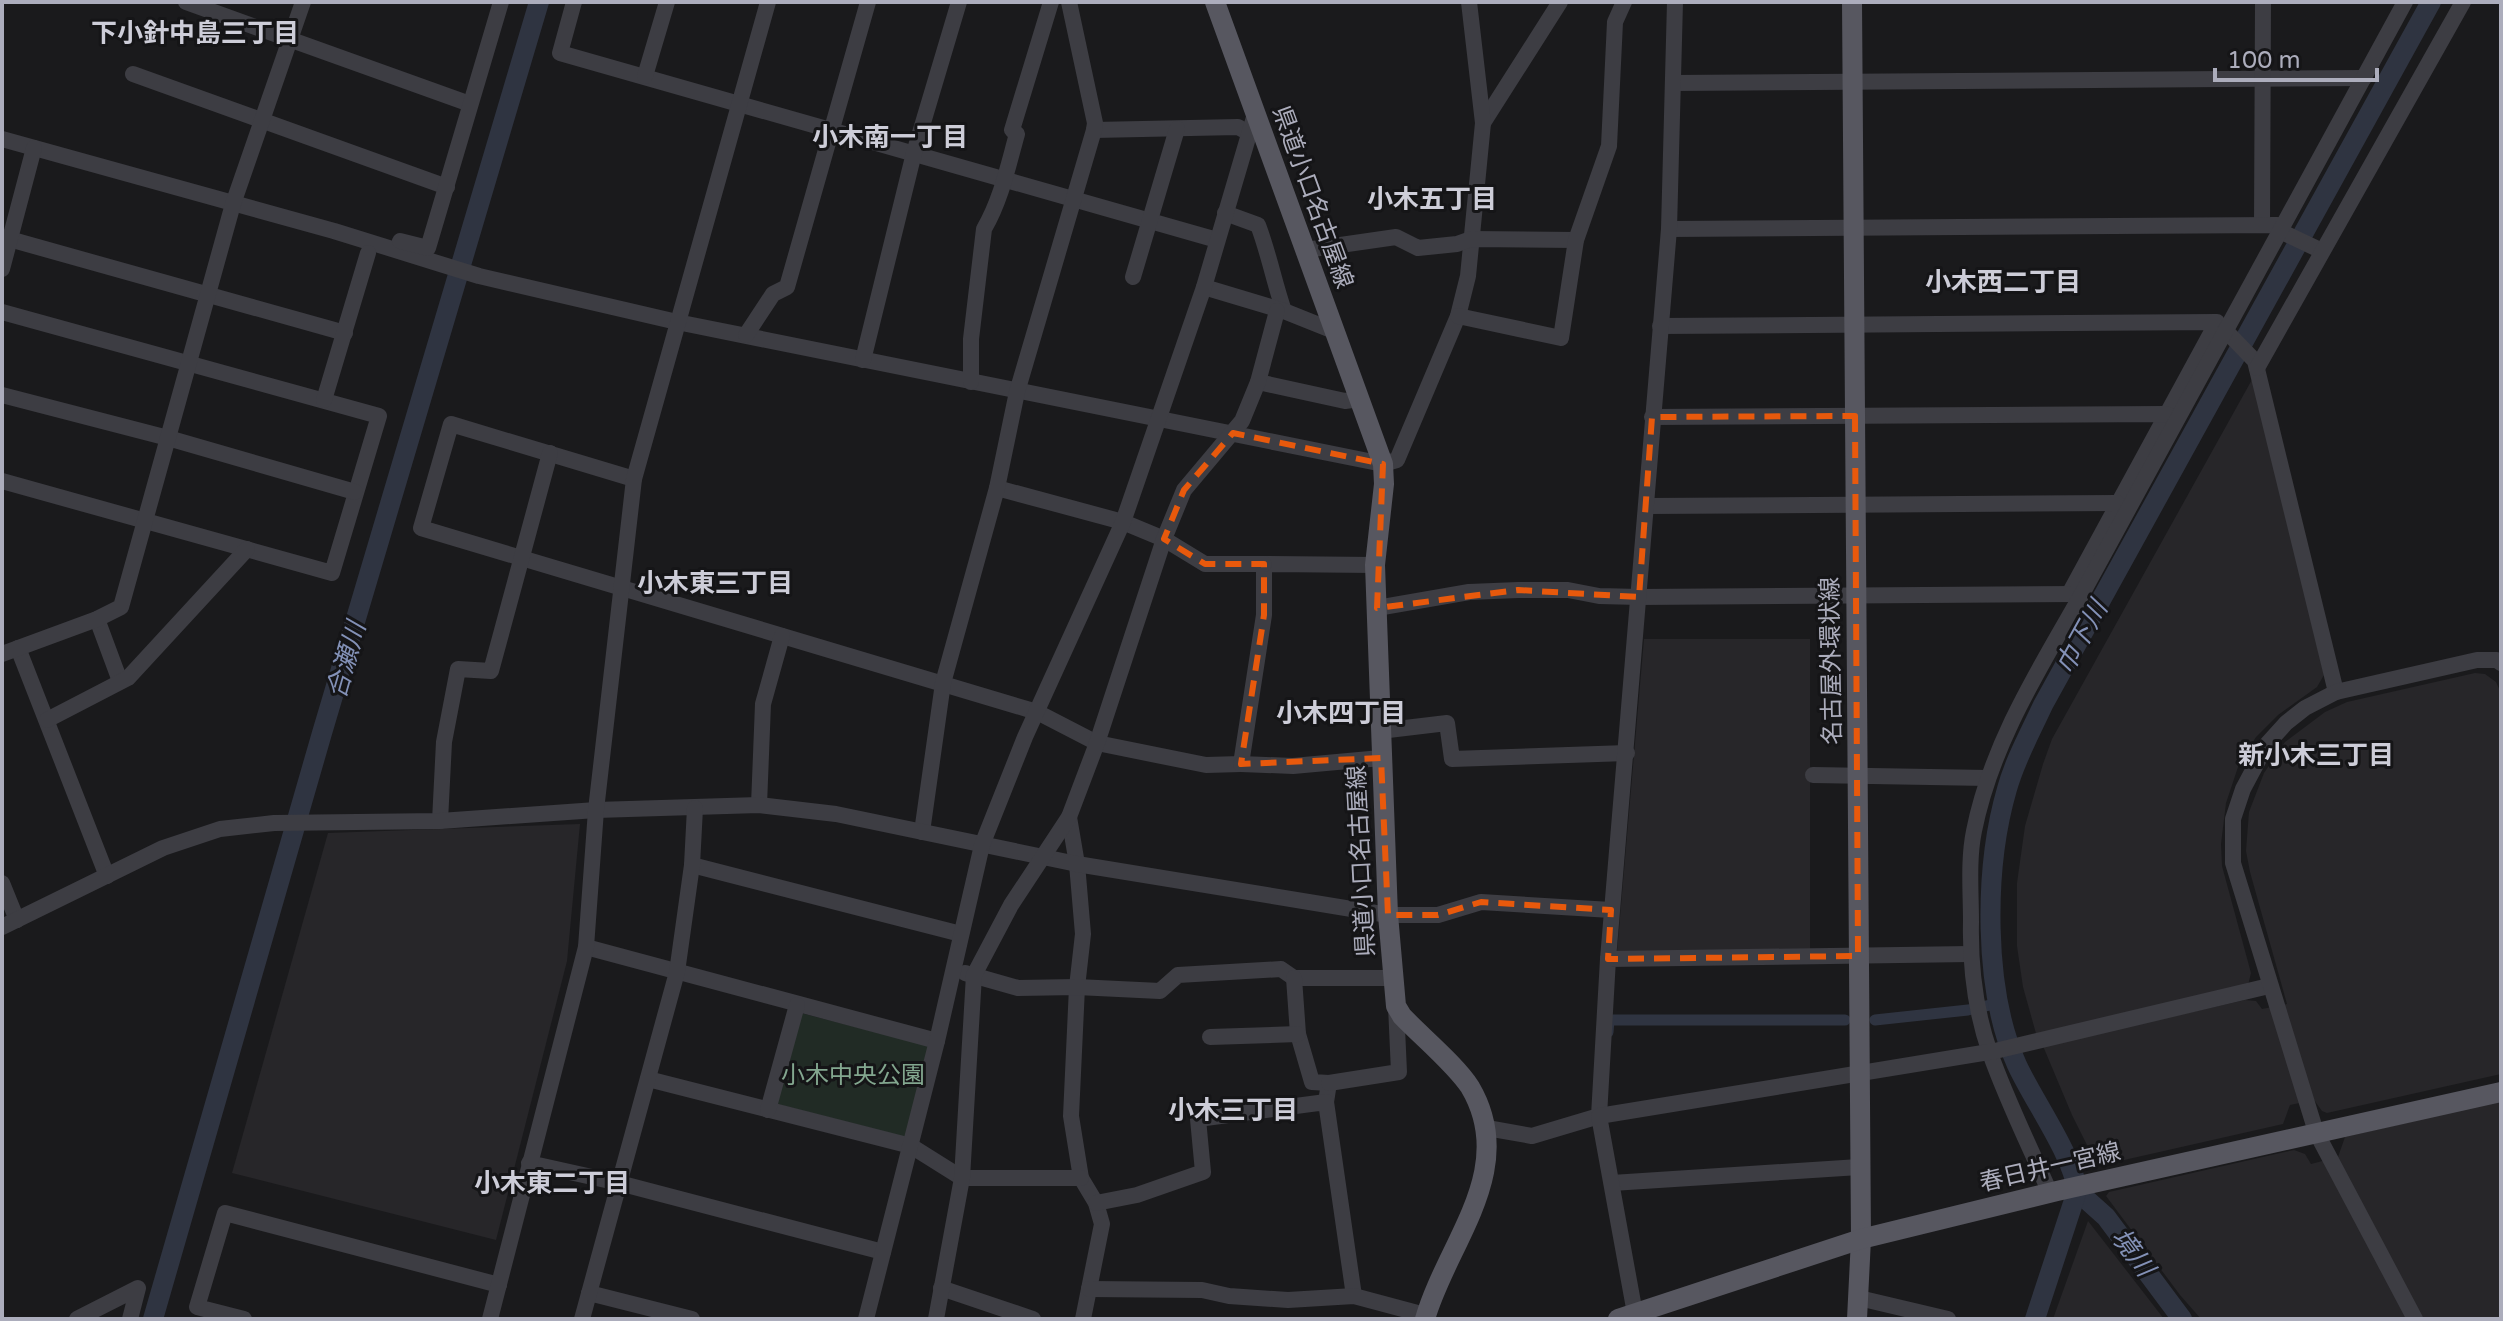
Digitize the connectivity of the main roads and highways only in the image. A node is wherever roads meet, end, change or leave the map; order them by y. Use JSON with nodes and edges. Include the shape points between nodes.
{"nodes":[{"id":1,"x":1215,"y":2,"type":"edge"},
{"id":2,"x":1852,"y":2,"type":"edge"},
{"id":3,"x":2501,"y":1092,"type":"edge"},
{"id":4,"x":1861,"y":1239,"type":"junction"},
{"id":5,"x":1858,"y":1309,"type":"edge"},
{"id":6,"x":1425,"y":1317,"type":"edge"},
{"id":7,"x":1630,"y":1317,"type":"edge"}],
"edges":[{"from":1,"to":6,"type":"main road","name":"県道小口名古屋線","via":[[1252,123],[1306,250],[1383,464],[1375,565],[1396,1006],[1469,1086],[1487,1128],[1481,1185]]},
{"from":2,"to":4,"type":"main road","name":"名古屋外環状線"},
{"from":3,"to":4,"type":"main road","name":"春日井一宮線"},
{"from":4,"to":5,"type":"main road","name":"名古屋外環状線"},
{"from":4,"to":7,"type":"main road","name":"春日井一宮線"}]}
